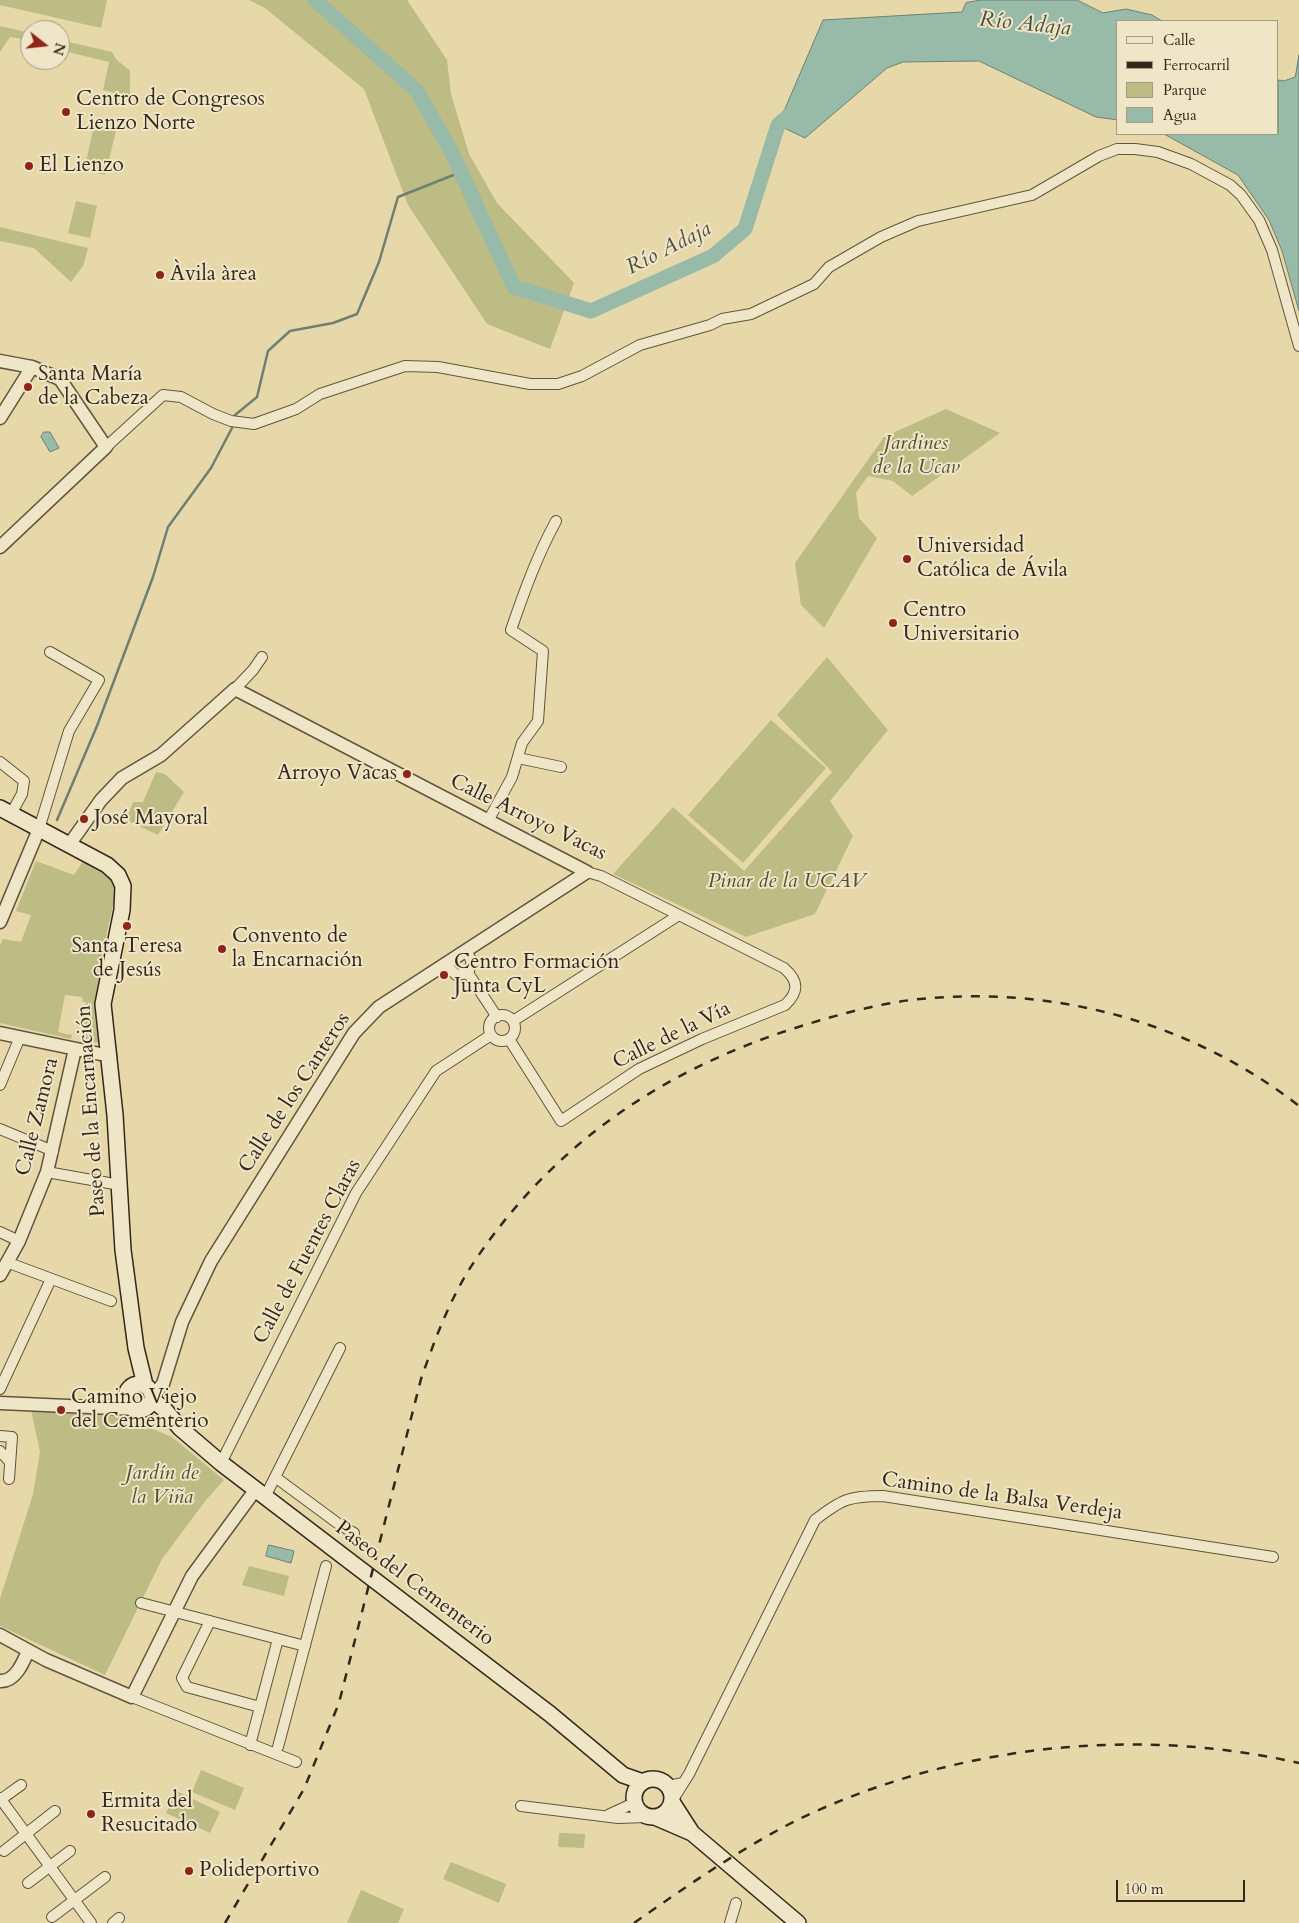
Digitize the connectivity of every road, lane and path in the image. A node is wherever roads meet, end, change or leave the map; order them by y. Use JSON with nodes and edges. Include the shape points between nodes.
{"nodes":[{"id":1,"x":1299,"y":346,"type":"edge"},
{"id":2,"x":0,"y":361,"type":"edge"},
{"id":3,"x":32,"y":367,"type":"junction"},
{"id":4,"x":0,"y":418,"type":"edge"},
{"id":5,"x":106,"y":447,"type":"junction"},
{"id":6,"x":556,"y":521,"type":"dead end"},
{"id":7,"x":0,"y":547,"type":"edge"},
{"id":8,"x":50,"y":652,"type":"dead end"},
{"id":9,"x":262,"y":657,"type":"dead end"},
{"id":10,"x":235,"y":689,"type":"junction"},
{"id":11,"x":518,"y":758,"type":"junction"},
{"id":12,"x":0,"y":762,"type":"edge"},
{"id":13,"x":561,"y":767,"type":"dead end"},
{"id":14,"x":4,"y":811,"type":"edge"},
{"id":15,"x":488,"y":821,"type":"junction"},
{"id":16,"x":56,"y":838,"type":"junction"},
{"id":17,"x":587,"y":872,"type":"junction"},
{"id":18,"x":679,"y":915,"type":"junction"},
{"id":19,"x":0,"y":922,"type":"edge"},
{"id":20,"x":466,"y":950,"type":"junction"},
{"id":21,"x":446,"y":964,"type":"junction"},
{"id":22,"x":468,"y":973,"type":"junction"},
{"id":23,"x":796,"y":987,"type":"joint"},
{"id":24,"x":496,"y":1017,"type":"junction"},
{"id":25,"x":513,"y":1021,"type":"junction"},
{"id":26,"x":0,"y":1033,"type":"edge"},
{"id":27,"x":492,"y":1035,"type":"junction"},
{"id":28,"x":20,"y":1037,"type":"junction"},
{"id":29,"x":509,"y":1039,"type":"junction"},
{"id":30,"x":75,"y":1049,"type":"junction"},
{"id":31,"x":110,"y":1056,"type":"junction"},
{"id":32,"x":0,"y":1085,"type":"edge"},
{"id":33,"x":0,"y":1129,"type":"edge"},
{"id":34,"x":53,"y":1151,"type":"junction"},
{"id":35,"x":48,"y":1172,"type":"junction"},
{"id":36,"x":120,"y":1185,"type":"junction"},
{"id":37,"x":0,"y":1232,"type":"edge"},
{"id":38,"x":19,"y":1241,"type":"junction"},
{"id":39,"x":8,"y":1263,"type":"junction"},
{"id":40,"x":0,"y":1275,"type":"edge"},
{"id":41,"x":51,"y":1278,"type":"junction"},
{"id":42,"x":111,"y":1301,"type":"dead end"},
{"id":43,"x":340,"y":1348,"type":"dead end"},
{"id":44,"x":0,"y":1389,"type":"edge"},
{"id":45,"x":142,"y":1396,"type":"junction"},
{"id":46,"x":0,"y":1403,"type":"edge"},
{"id":47,"x":0,"y":1436,"type":"edge"},
{"id":48,"x":0,"y":1452,"type":"edge"},
{"id":49,"x":10,"y":1462,"type":"junction"},
{"id":50,"x":221,"y":1462,"type":"junction"},
{"id":51,"x":275,"y":1477,"type":"junction"},
{"id":52,"x":9,"y":1479,"type":"dead end"},
{"id":53,"x":260,"y":1493,"type":"junction"},
{"id":54,"x":354,"y":1533,"type":"dead end"},
{"id":55,"x":1273,"y":1558,"type":"dead end"},
{"id":56,"x":326,"y":1566,"type":"dead end"},
{"id":57,"x":141,"y":1603,"type":"dead end"},
{"id":58,"x":173,"y":1611,"type":"junction"},
{"id":59,"x":210,"y":1621,"type":"junction"},
{"id":60,"x":0,"y":1635,"type":"edge"},
{"id":61,"x":278,"y":1639,"type":"junction"},
{"id":62,"x":305,"y":1646,"type":"junction"},
{"id":63,"x":28,"y":1651,"type":"junction"},
{"id":64,"x":0,"y":1681,"type":"edge"},
{"id":65,"x":132,"y":1697,"type":"junction"},
{"id":66,"x":260,"y":1707,"type":"junction"},
{"id":67,"x":250,"y":1745,"type":"junction"},
{"id":68,"x":278,"y":1747,"type":"dead end"},
{"id":69,"x":296,"y":1762,"type":"dead end"},
{"id":70,"x":623,"y":1775,"type":"junction"},
{"id":71,"x":643,"y":1782,"type":"junction"},
{"id":72,"x":683,"y":1783,"type":"junction"},
{"id":73,"x":21,"y":1785,"type":"dead end"},
{"id":74,"x":670,"y":1796,"type":"junction"},
{"id":75,"x":0,"y":1799,"type":"edge"},
{"id":76,"x":634,"y":1799,"type":"junction"},
{"id":77,"x":521,"y":1806,"type":"dead end"},
{"id":78,"x":56,"y":1811,"type":"dead end"},
{"id":79,"x":605,"y":1816,"type":"junction"},
{"id":80,"x":651,"y":1817,"type":"junction"},
{"id":81,"x":26,"y":1833,"type":"junction"},
{"id":82,"x":692,"y":1833,"type":"junction"},
{"id":83,"x":4,"y":1851,"type":"dead end"},
{"id":84,"x":70,"y":1851,"type":"dead end"},
{"id":85,"x":50,"y":1867,"type":"junction"},
{"id":86,"x":105,"y":1877,"type":"dead end"},
{"id":87,"x":28,"y":1883,"type":"dead end"},
{"id":88,"x":74,"y":1900,"type":"junction"},
{"id":89,"x":736,"y":1903,"type":"dead end"},
{"id":90,"x":52,"y":1917,"type":"dead end"},
{"id":91,"x":91,"y":1923,"type":"edge"},
{"id":92,"x":730,"y":1923,"type":"edge"},
{"id":93,"x":798,"y":1923,"type":"edge"}],
"edges":[{"from":1,"to":5,"type":"street","via":[[1272,250],[1259,220],[1241,195],[1191,164],[1158,152],[1117,149],[1032,195],[918,222],[881,237],[829,268],[814,284],[752,314],[722,319],[640,345],[582,376],[558,384],[530,384],[438,367],[406,366],[320,394],[296,409],[254,424],[231,421],[181,397],[163,395]]},
{"from":2,"to":3,"type":"street"},
{"from":3,"to":4,"type":"street"},
{"from":3,"to":5,"type":"street","via":[[60,379]]},
{"from":5,"to":7,"type":"street"},
{"from":6,"to":11,"type":"street","via":[[530,576],[511,630],[543,651],[538,721],[522,742]]},
{"from":8,"to":16,"type":"street","via":[[99,680],[68,731]]},
{"from":9,"to":10,"type":"street"},
{"from":10,"to":15,"type":"street","name":"Calle Arroyo Vacas"},
{"from":10,"to":16,"type":"street","via":[[161,755],[122,778]]},
{"from":11,"to":13,"type":"street"},
{"from":11,"to":15,"type":"street"},
{"from":12,"to":14,"type":"street","via":[[24,780],[22,794]]},
{"from":14,"to":16,"type":"main road","name":"Paseo de la Encarnación"},
{"from":15,"to":17,"type":"street","name":"Calle Arroyo Vacas"},
{"from":16,"to":19,"type":"street"},
{"from":16,"to":31,"type":"main road","name":"Paseo de la Encarnación","via":[[107,864],[123,886],[122,910],[103,1004]]},
{"from":17,"to":18,"type":"street","name":"Calle Arroyo Vacas"},
{"from":17,"to":20,"type":"street","name":"Calle de los Canteros"},
{"from":18,"to":23,"type":"street","name":"Calle Arroyo Vacas","via":[[784,968],[793,976]]},
{"from":18,"to":25,"type":"street"},
{"from":20,"to":21,"type":"street","name":"Calle de los Canteros"},
{"from":20,"to":22,"type":"street","via":[[472,962]]},
{"from":21,"to":22,"type":"street","via":[[456,975]]},
{"from":21,"to":45,"type":"street","name":"Calle de los Canteros","via":[[379,1007],[354,1033],[211,1261],[182,1322],[163,1384]]},
{"from":22,"to":24,"type":"street"},
{"from":23,"to":29,"type":"street","name":"Calle de la Vía","via":[[793,997],[784,1005],[702,1039],[639,1070],[562,1121]]},
{"from":24,"to":25,"type":"street","via":[[504,1015]]},
{"from":24,"to":27,"type":"street","via":[[491,1023]]},
{"from":25,"to":29,"type":"street","via":[[515,1029]]},
{"from":26,"to":28,"type":"street"},
{"from":27,"to":29,"type":"street","via":[[501,1041]]},
{"from":27,"to":50,"type":"street","name":"Calle de Fuentes Claras","via":[[436,1071],[356,1193]]},
{"from":28,"to":30,"type":"street"},
{"from":28,"to":32,"type":"street"},
{"from":30,"to":31,"type":"street"},
{"from":30,"to":34,"type":"street","name":"Calle Zamora"},
{"from":31,"to":36,"type":"main road","name":"Paseo de la Encarnación"},
{"from":33,"to":34,"type":"street"},
{"from":34,"to":35,"type":"street","name":"Calle Zamora"},
{"from":35,"to":36,"type":"street"},
{"from":35,"to":38,"type":"street","name":"Calle Zamora"},
{"from":36,"to":45,"type":"main road","name":"Paseo de la Encarnación","via":[[123,1250]]},
{"from":37,"to":38,"type":"street"},
{"from":38,"to":39,"type":"street","name":"Calle Zamora"},
{"from":39,"to":40,"type":"street","name":"Calle Zamora"},
{"from":39,"to":41,"type":"street"},
{"from":41,"to":42,"type":"street"},
{"from":41,"to":44,"type":"street"},
{"from":43,"to":51,"type":"street"},
{"from":45,"to":46,"type":"street","via":[[106,1408]]},
{"from":45,"to":50,"type":"main road","name":"Paseo del Cementerio","via":[[166,1410],[180,1428]]},
{"from":47,"to":49,"type":"street","via":[[12,1436]]},
{"from":48,"to":49,"type":"street"},
{"from":49,"to":52,"type":"street"},
{"from":50,"to":53,"type":"main road","name":"Paseo del Cementerio"},
{"from":51,"to":53,"type":"street"},
{"from":51,"to":54,"type":"street"},
{"from":53,"to":58,"type":"street","via":[[192,1576]]},
{"from":53,"to":70,"type":"main road","name":"Paseo del Cementerio","via":[[550,1714]]},
{"from":55,"to":72,"type":"street","name":"Camino de la Balsa Verdeja","via":[[882,1496],[858,1496],[837,1503],[815,1520]]},
{"from":56,"to":62,"type":"street"},
{"from":57,"to":58,"type":"street"},
{"from":58,"to":59,"type":"street"},
{"from":58,"to":65,"type":"street"},
{"from":59,"to":61,"type":"street"},
{"from":59,"to":66,"type":"street","via":[[182,1678],[187,1687]]},
{"from":60,"to":63,"type":"street"},
{"from":61,"to":62,"type":"street"},
{"from":61,"to":66,"type":"street"},
{"from":62,"to":68,"type":"street"},
{"from":63,"to":64,"type":"street","via":[[15,1675]]},
{"from":63,"to":65,"type":"street"},
{"from":65,"to":67,"type":"street"},
{"from":66,"to":67,"type":"street"},
{"from":67,"to":69,"type":"street"},
{"from":70,"to":71,"type":"main road","name":"Paseo del Cementerio"},
{"from":70,"to":76,"type":"main road","name":"Paseo del Cementerio"},
{"from":71,"to":74,"type":"main road","via":[[656,1779]]},
{"from":71,"to":76,"type":"main road"},
{"from":72,"to":74,"type":"street","name":"Camino de la Balsa Verdeja"},
{"from":72,"to":74,"type":"street"},
{"from":73,"to":75,"type":"street"},
{"from":74,"to":80,"type":"main road","via":[[666,1812]]},
{"from":74,"to":82,"type":"main road"},
{"from":75,"to":81,"type":"street"},
{"from":76,"to":79,"type":"street"},
{"from":76,"to":80,"type":"main road","via":[[640,1813]]},
{"from":77,"to":79,"type":"street"},
{"from":78,"to":81,"type":"street"},
{"from":79,"to":80,"type":"street"},
{"from":80,"to":82,"type":"main road"},
{"from":81,"to":83,"type":"street"},
{"from":81,"to":85,"type":"street"},
{"from":82,"to":93,"type":"main road"},
{"from":84,"to":85,"type":"street"},
{"from":85,"to":87,"type":"street"},
{"from":85,"to":88,"type":"street"},
{"from":86,"to":88,"type":"street"},
{"from":88,"to":90,"type":"street"},
{"from":88,"to":91,"type":"street"},
{"from":89,"to":92,"type":"street"}]}
